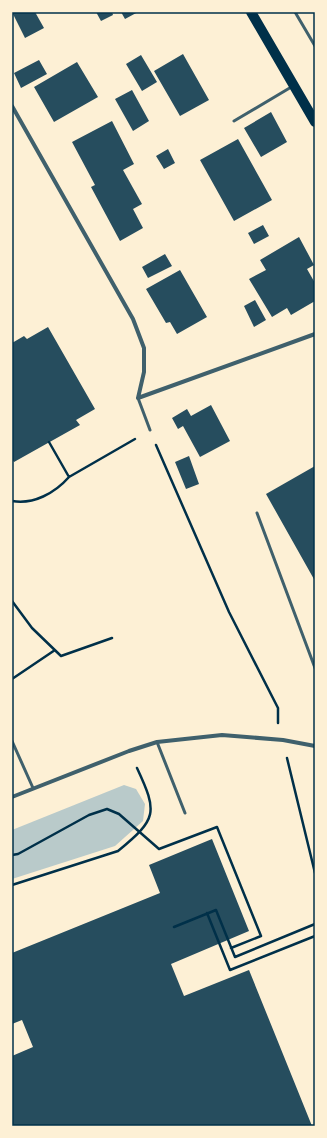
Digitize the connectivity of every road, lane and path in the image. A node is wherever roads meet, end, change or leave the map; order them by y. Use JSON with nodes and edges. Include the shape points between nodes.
{"nodes":[{"id":1,"x":251,"y":12,"type":"edge"},
{"id":2,"x":295,"y":12,"type":"edge"},
{"id":3,"x":315,"y":46,"type":"edge"},
{"id":4,"x":294,"y":85,"type":"junction"},
{"id":5,"x":12,"y":106,"type":"edge"},
{"id":6,"x":234,"y":121,"type":"dead end"},
{"id":7,"x":315,"y":122,"type":"edge"},
{"id":8,"x":315,"y":334,"type":"edge"},
{"id":9,"x":138,"y":398,"type":"junction"},
{"id":10,"x":150,"y":430,"type":"junction"},
{"id":11,"x":49,"y":442,"type":"dead end"},
{"id":12,"x":69,"y":477,"type":"junction"},
{"id":13,"x":12,"y":501,"type":"edge"},
{"id":14,"x":257,"y":513,"type":"dead end"},
{"id":15,"x":12,"y":601,"type":"edge"},
{"id":16,"x":112,"y":638,"type":"dead end"},
{"id":17,"x":55,"y":650,"type":"junction"},
{"id":18,"x":315,"y":668,"type":"edge"},
{"id":19,"x":12,"y":679,"type":"edge"},
{"id":20,"x":283,"y":740,"type":"junction"},
{"id":21,"x":12,"y":741,"type":"edge"},
{"id":22,"x":157,"y":742,"type":"junction"},
{"id":23,"x":315,"y":746,"type":"edge"},
{"id":24,"x":129,"y":750,"type":"junction"},
{"id":25,"x":33,"y":788,"type":"junction"},
{"id":26,"x":12,"y":797,"type":"edge"},
{"id":27,"x":185,"y":813,"type":"dead end"},
{"id":28,"x":12,"y":855,"type":"edge"},
{"id":29,"x":315,"y":872,"type":"edge"},
{"id":30,"x":12,"y":886,"type":"edge"},
{"id":31,"x":207,"y":913,"type":"junction"},
{"id":32,"x":315,"y":924,"type":"edge"},
{"id":33,"x":174,"y":926,"type":"dead end"},
{"id":34,"x":315,"y":936,"type":"edge"},
{"id":35,"x":231,"y":948,"type":"junction"}],
"edges":[{"from":1,"to":4,"type":"main road"},
{"from":2,"to":3,"type":"lane"},
{"from":4,"to":6,"type":"lane"},
{"from":4,"to":7,"type":"main road"},
{"from":5,"to":9,"type":"street","via":[[133,319],[144,348],[144,372]]},
{"from":8,"to":9,"type":"street"},
{"from":9,"to":10,"type":"lane"},
{"from":10,"to":12,"type":"path"},
{"from":10,"to":20,"type":"path","via":[[229,612],[278,708],[278,723]]},
{"from":11,"to":12,"type":"path"},
{"from":12,"to":13,"type":"path","via":[[62,486],[33,502]]},
{"from":14,"to":18,"type":"lane"},
{"from":15,"to":17,"type":"path","via":[[32,628]]},
{"from":16,"to":17,"type":"path","via":[[61,656]]},
{"from":17,"to":19,"type":"path"},
{"from":20,"to":22,"type":"street","via":[[222,735]]},
{"from":20,"to":23,"type":"street"},
{"from":20,"to":29,"type":"path"},
{"from":21,"to":25,"type":"lane"},
{"from":22,"to":24,"type":"street"},
{"from":22,"to":27,"type":"lane"},
{"from":24,"to":25,"type":"street"},
{"from":24,"to":30,"type":"path","via":[[152,806],[149,822],[118,851]]},
{"from":25,"to":26,"type":"street"},
{"from":28,"to":35,"type":"path","via":[[89,815],[107,809],[119,814],[159,849],[217,827],[261,936]]},
{"from":31,"to":33,"type":"path"},
{"from":31,"to":34,"type":"path","via":[[230,970]]},
{"from":31,"to":35,"type":"path","via":[[216,910]]},
{"from":32,"to":35,"type":"path","via":[[235,957]]}]}
